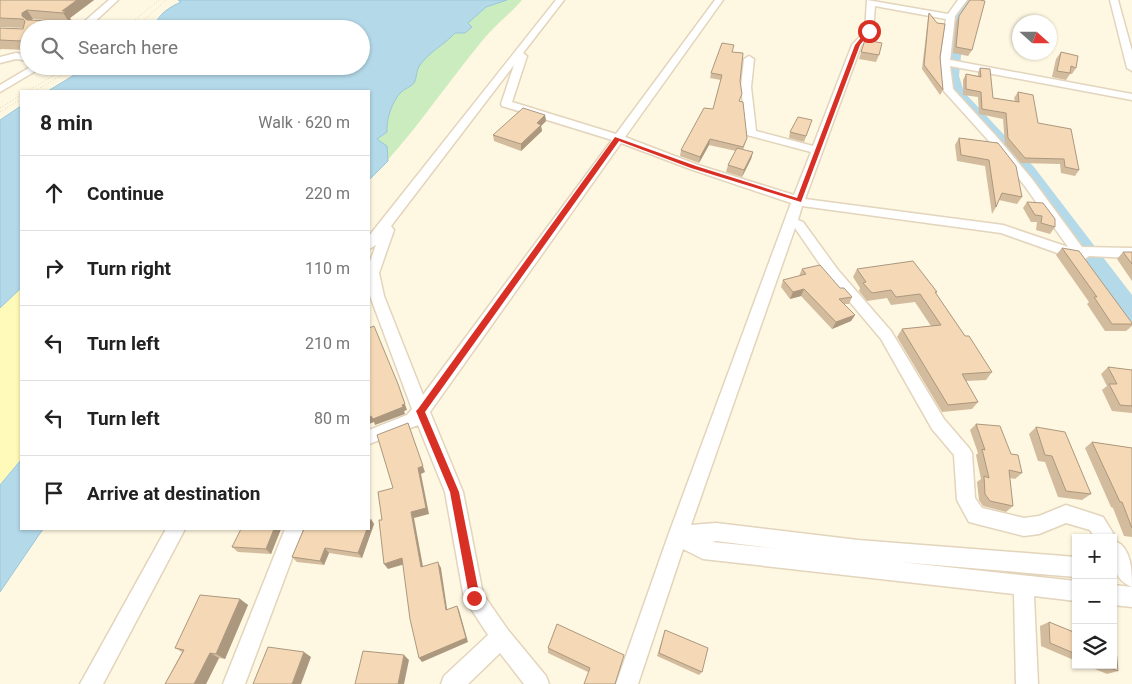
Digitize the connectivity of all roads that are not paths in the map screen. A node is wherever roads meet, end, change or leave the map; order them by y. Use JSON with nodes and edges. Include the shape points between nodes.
{"nodes":[{"id":1,"x":114,"y":0,"type":"edge"},
{"id":2,"x":125,"y":0,"type":"edge"},
{"id":3,"x":560,"y":0,"type":"edge"},
{"id":4,"x":719,"y":0,"type":"edge"},
{"id":5,"x":963,"y":0,"type":"edge"},
{"id":6,"x":1114,"y":0,"type":"edge"},
{"id":7,"x":871,"y":1,"type":"edge"},
{"id":8,"x":951,"y":17,"type":"junction"},
{"id":9,"x":91,"y":20,"type":"edge"},
{"id":10,"x":104,"y":20,"type":"edge"},
{"id":11,"x":518,"y":54,"type":"junction"},
{"id":12,"x":20,"y":57,"type":"edge"},
{"id":13,"x":749,"y":59,"type":"dead end"},
{"id":14,"x":0,"y":60,"type":"edge"},
{"id":15,"x":945,"y":62,"type":"junction"},
{"id":16,"x":1132,"y":68,"type":"edge"},
{"id":17,"x":20,"y":70,"type":"edge"},
{"id":18,"x":23,"y":75,"type":"edge"},
{"id":19,"x":0,"y":82,"type":"edge"},
{"id":20,"x":0,"y":88,"type":"edge"},
{"id":21,"x":1132,"y":97,"type":"edge"},
{"id":22,"x":617,"y":138,"type":"junction"},
{"id":23,"x":817,"y":150,"type":"junction"},
{"id":24,"x":799,"y":201,"type":"junction"},
{"id":25,"x":791,"y":222,"type":"junction"},
{"id":26,"x":384,"y":226,"type":"junction"},
{"id":27,"x":370,"y":244,"type":"edge"},
{"id":28,"x":1079,"y":252,"type":"junction"},
{"id":29,"x":1132,"y":253,"type":"edge"},
{"id":30,"x":1089,"y":266,"type":"edge"},
{"id":31,"x":421,"y":411,"type":"junction"},
{"id":32,"x":370,"y":437,"type":"edge"},
{"id":33,"x":175,"y":530,"type":"edge"},
{"id":34,"x":294,"y":530,"type":"edge"},
{"id":35,"x":1104,"y":534,"type":"edge"},
{"id":36,"x":677,"y":536,"type":"junction"},
{"id":37,"x":1117,"y":557,"type":"edge"},
{"id":38,"x":1072,"y":566,"type":"edge"},
{"id":39,"x":1126,"y":572,"type":"edge"},
{"id":40,"x":1024,"y":586,"type":"junction"},
{"id":41,"x":1072,"y":591,"type":"edge"},
{"id":42,"x":1117,"y":595,"type":"edge"},
{"id":43,"x":1132,"y":597,"type":"edge"},
{"id":44,"x":501,"y":637,"type":"junction"},
{"id":45,"x":92,"y":684,"type":"edge"},
{"id":46,"x":234,"y":684,"type":"edge"},
{"id":47,"x":452,"y":684,"type":"edge"},
{"id":48,"x":538,"y":684,"type":"edge"},
{"id":49,"x":627,"y":684,"type":"edge"},
{"id":50,"x":1027,"y":684,"type":"edge"}],
"edges":[{"from":1,"to":9,"type":"street"},
{"from":2,"to":10,"type":"street"},
{"from":3,"to":11,"type":"street"},
{"from":4,"to":22,"type":"street"},
{"from":5,"to":8,"type":"street"},
{"from":6,"to":16,"type":"street"},
{"from":7,"to":8,"type":"street"},
{"from":7,"to":23,"type":"street","via":[[869,31],[857,45]]},
{"from":8,"to":15,"type":"street"},
{"from":11,"to":22,"type":"street","via":[[522,56],[506,104]]},
{"from":11,"to":26,"type":"street"},
{"from":12,"to":14,"type":"street"},
{"from":13,"to":23,"type":"street","via":[[746,87],[752,133]]},
{"from":15,"to":21,"type":"street"},
{"from":15,"to":28,"type":"street","via":[[945,80],[953,98],[1028,182]]},
{"from":17,"to":19,"type":"street"},
{"from":18,"to":20,"type":"street"},
{"from":22,"to":24,"type":"street"},
{"from":22,"to":31,"type":"street"},
{"from":23,"to":24,"type":"street"},
{"from":24,"to":25,"type":"street"},
{"from":24,"to":28,"type":"street","via":[[1003,229],[1054,248]]},
{"from":25,"to":35,"type":"street","via":[[799,225],[833,273],[886,336],[938,424],[957,444],[962,453],[966,500],[976,516],[1024,527],[1039,525],[1066,514],[1096,523]]},
{"from":25,"to":36,"type":"street"},
{"from":26,"to":27,"type":"street"},
{"from":26,"to":31,"type":"street","via":[[388,230],[372,273],[377,296]]},
{"from":28,"to":29,"type":"street"},
{"from":28,"to":30,"type":"street"},
{"from":31,"to":32,"type":"street","via":[[413,420]]},
{"from":31,"to":44,"type":"street","via":[[454,492],[474,598]]},
{"from":33,"to":45,"type":"street"},
{"from":34,"to":46,"type":"street"},
{"from":36,"to":38,"type":"street","via":[[716,532],[858,549]]},
{"from":36,"to":40,"type":"street","via":[[703,550]]},
{"from":36,"to":49,"type":"street"},
{"from":37,"to":39,"type":"street"},
{"from":40,"to":41,"type":"street"},
{"from":40,"to":50,"type":"street"},
{"from":42,"to":43,"type":"street"},
{"from":44,"to":47,"type":"street"},
{"from":44,"to":48,"type":"street"}]}
